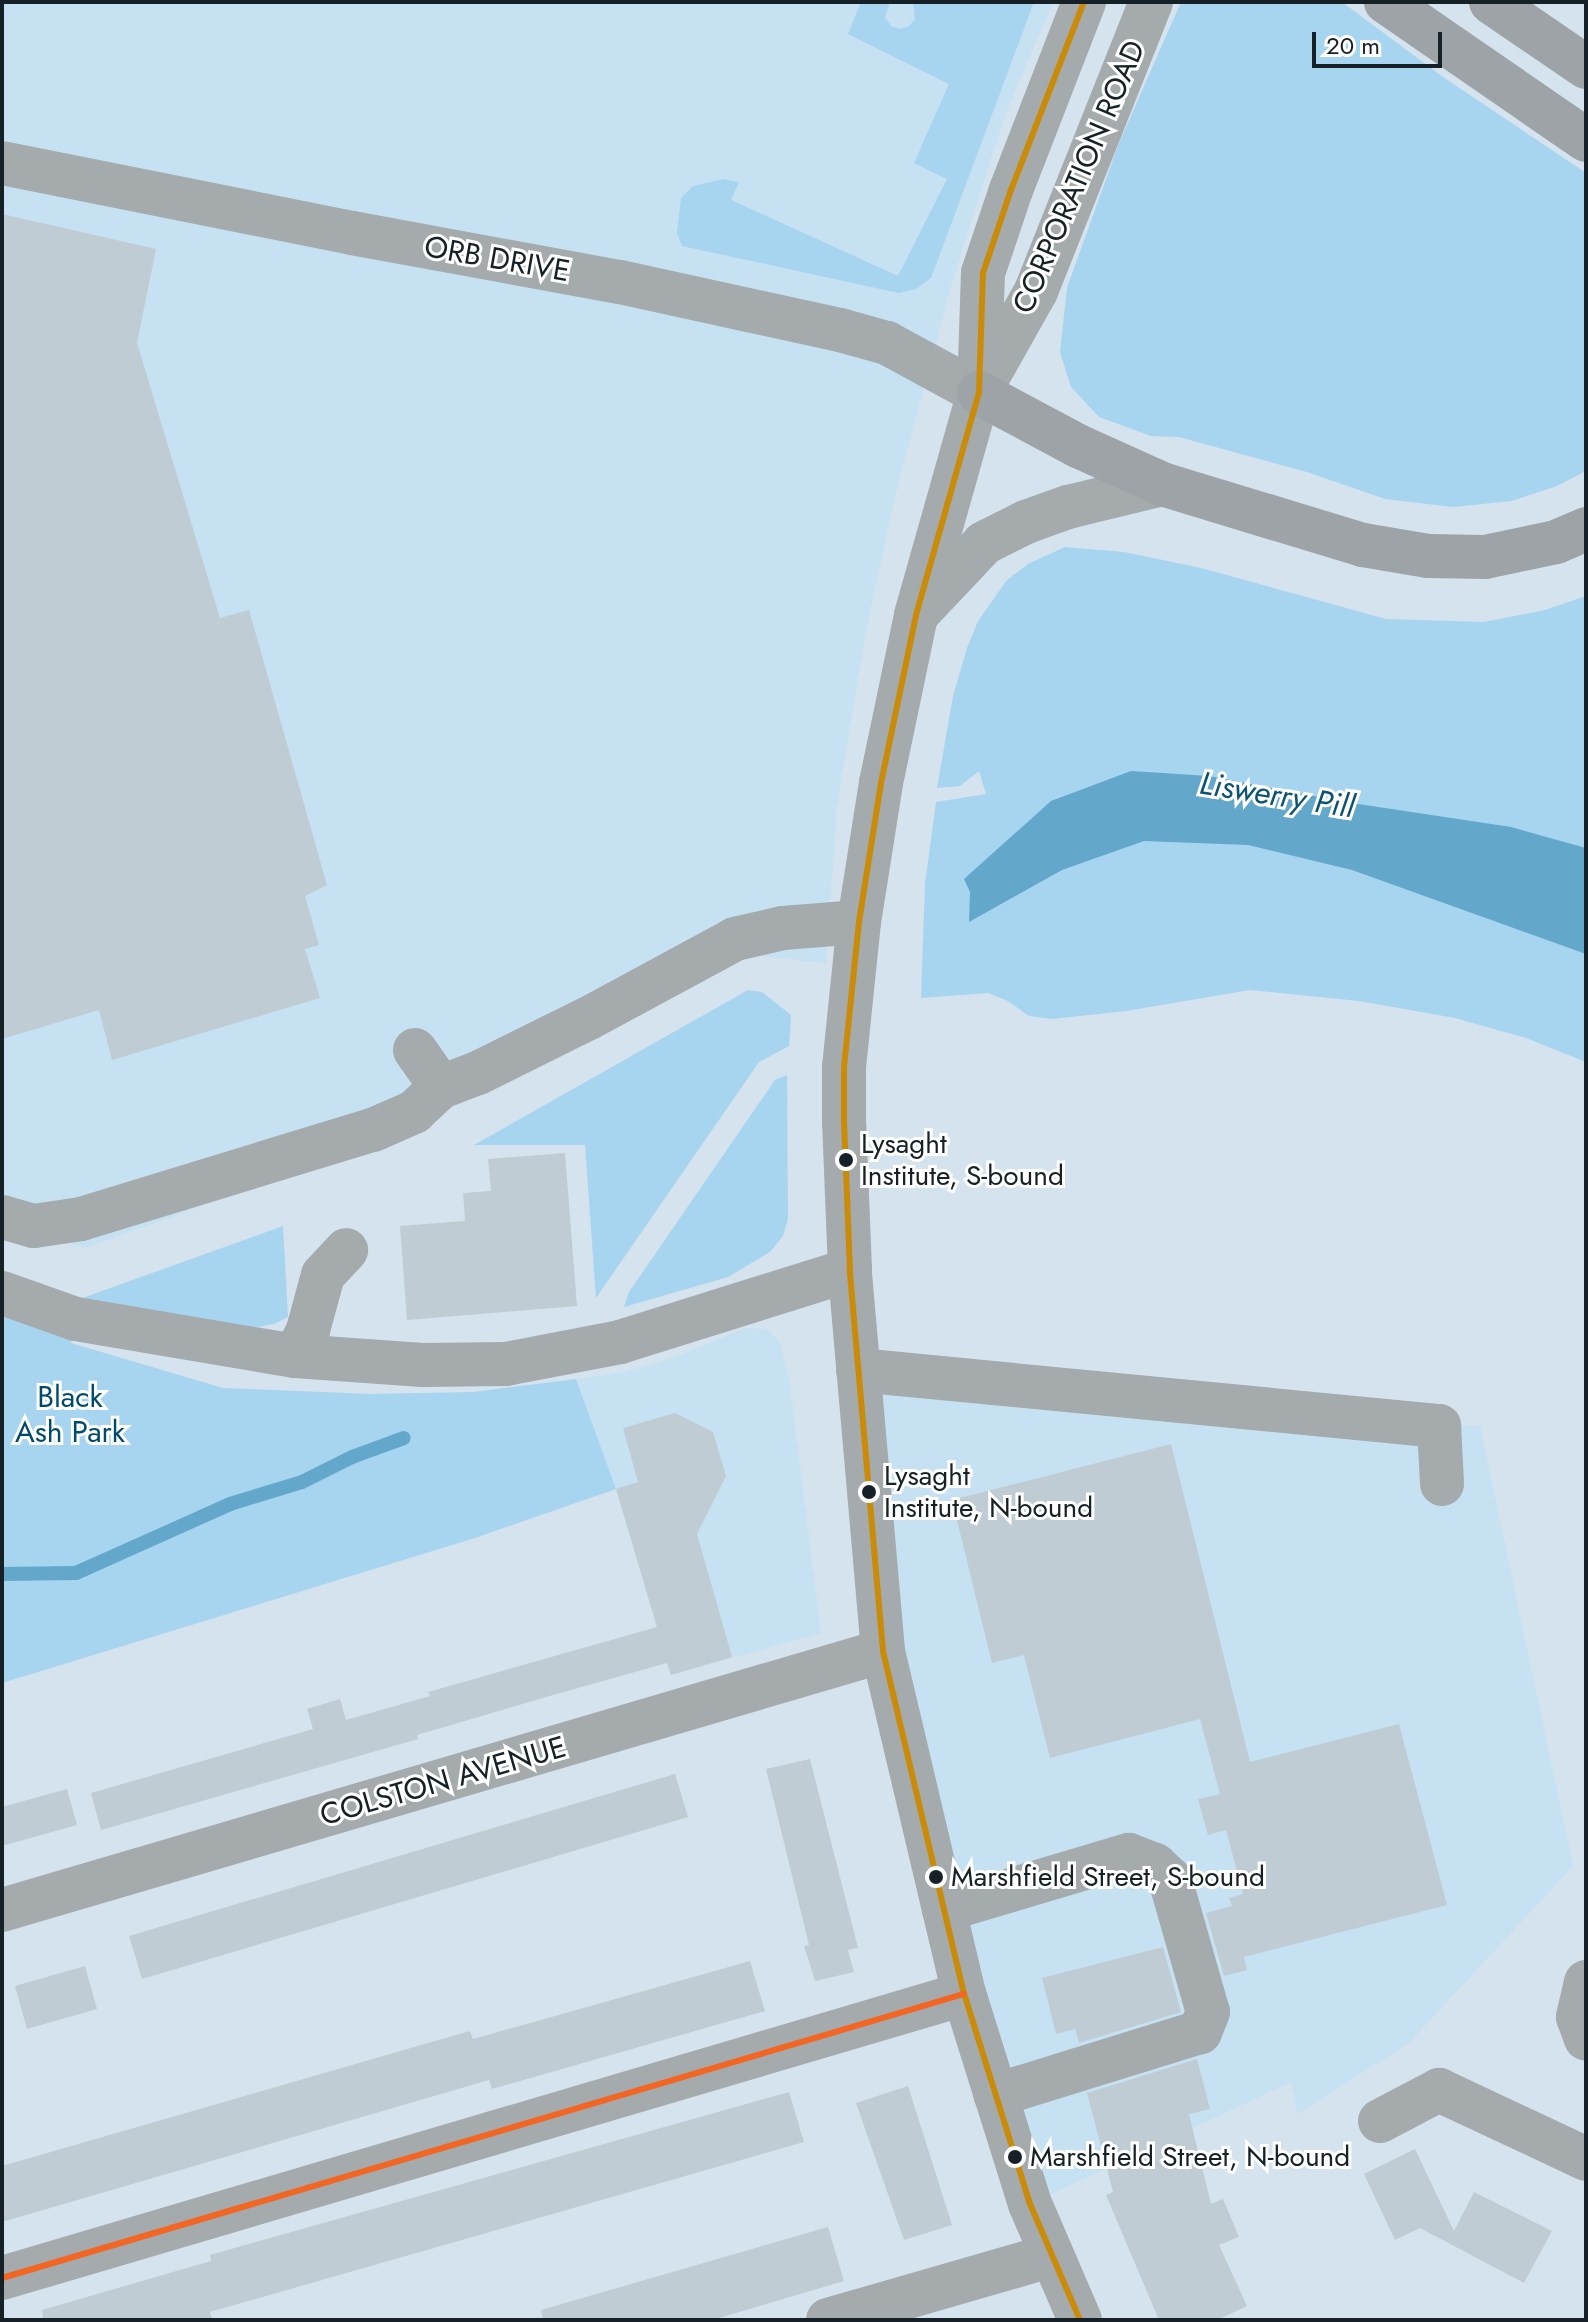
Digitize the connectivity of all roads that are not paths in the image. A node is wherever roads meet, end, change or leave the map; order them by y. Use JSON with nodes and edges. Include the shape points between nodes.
{"nodes":[{"id":1,"x":1084,"y":2,"type":"edge"},
{"id":2,"x":1151,"y":2,"type":"edge"},
{"id":3,"x":1386,"y":2,"type":"edge"},
{"id":4,"x":1491,"y":2,"type":"edge"},
{"id":5,"x":1586,"y":67,"type":"edge"},
{"id":6,"x":1586,"y":140,"type":"edge"},
{"id":7,"x":2,"y":163,"type":"edge"},
{"id":8,"x":979,"y":393,"type":"junction"},
{"id":9,"x":1162,"y":484,"type":"junction"},
{"id":10,"x":1586,"y":529,"type":"edge"},
{"id":11,"x":916,"y":615,"type":"junction"},
{"id":12,"x":857,"y":939,"type":"junction"},
{"id":13,"x":415,"y":1050,"type":"dead end"},
{"id":14,"x":441,"y":1087,"type":"junction"},
{"id":15,"x":2,"y":1217,"type":"edge"},
{"id":16,"x":346,"y":1250,"type":"dead end"},
{"id":17,"x":850,"y":1270,"type":"junction"},
{"id":18,"x":2,"y":1293,"type":"edge"},
{"id":19,"x":295,"y":1356,"type":"junction"},
{"id":20,"x":858,"y":1370,"type":"junction"},
{"id":21,"x":1442,"y":1484,"type":"dead end"},
{"id":22,"x":883,"y":1651,"type":"junction"},
{"id":23,"x":2,"y":1910,"type":"edge"},
{"id":24,"x":944,"y":1910,"type":"junction"},
{"id":25,"x":1586,"y":1982,"type":"edge"},
{"id":26,"x":964,"y":1994,"type":"junction"},
{"id":27,"x":1586,"y":2039,"type":"edge"},
{"id":28,"x":996,"y":2095,"type":"junction"},
{"id":29,"x":1380,"y":2121,"type":"dead end"},
{"id":30,"x":1586,"y":2159,"type":"edge"},
{"id":31,"x":1050,"y":2256,"type":"junction"},
{"id":32,"x":2,"y":2278,"type":"edge"},
{"id":33,"x":828,"y":2320,"type":"edge"},
{"id":34,"x":1080,"y":2320,"type":"edge"}],
"edges":[{"from":1,"to":8,"type":"street","name":"CORPORATION ROAD","via":[[983,273]]},
{"from":2,"to":8,"type":"street","name":"CORPORATION ROAD","via":[[1036,291]]},
{"from":3,"to":6,"type":"main road"},
{"from":4,"to":5,"type":"main road"},
{"from":7,"to":8,"type":"street","name":"ORB DRIVE","via":[[620,282],[840,330],[887,343]]},
{"from":8,"to":9,"type":"main road"},
{"from":8,"to":11,"type":"street","name":"CORPORATION ROAD"},
{"from":9,"to":10,"type":"main road","via":[[1363,545],[1428,556],[1485,557],[1556,542]]},
{"from":9,"to":11,"type":"street","via":[[1068,507],[984,543]]},
{"from":11,"to":12,"type":"street","name":"CORPORATION ROAD","via":[[881,783]]},
{"from":12,"to":14,"type":"street","via":[[783,928],[735,939],[589,1018]]},
{"from":12,"to":17,"type":"street","name":"CORPORATION ROAD","via":[[844,1123]]},
{"from":13,"to":14,"type":"street"},
{"from":14,"to":15,"type":"street","via":[[414,1112],[373,1130],[126,1206],[34,1226]]},
{"from":16,"to":19,"type":"street","via":[[323,1275]]},
{"from":17,"to":19,"type":"street","via":[[620,1342],[506,1364],[423,1365]]},
{"from":17,"to":20,"type":"street","name":"CORPORATION ROAD"},
{"from":18,"to":19,"type":"street","via":[[76,1319]]},
{"from":20,"to":21,"type":"street","via":[[1439,1426]]},
{"from":20,"to":22,"type":"street","name":"CORPORATION ROAD"},
{"from":22,"to":23,"type":"street","name":"COLSTON AVENUE"},
{"from":22,"to":24,"type":"street","name":"CORPORATION ROAD"},
{"from":24,"to":26,"type":"street","name":"CORPORATION ROAD"},
{"from":24,"to":28,"type":"street","via":[[1129,1855],[1155,1865],[1170,1879],[1208,2012],[1200,2032]]},
{"from":25,"to":27,"type":"street","via":[[1578,2017]]},
{"from":26,"to":28,"type":"street","name":"CORPORATION ROAD"},
{"from":26,"to":32,"type":"street"},
{"from":28,"to":31,"type":"street","name":"CORPORATION ROAD"},
{"from":29,"to":30,"type":"street","via":[[1439,2090]]},
{"from":31,"to":33,"type":"street"},
{"from":31,"to":34,"type":"street","name":"CORPORATION ROAD"}]}
